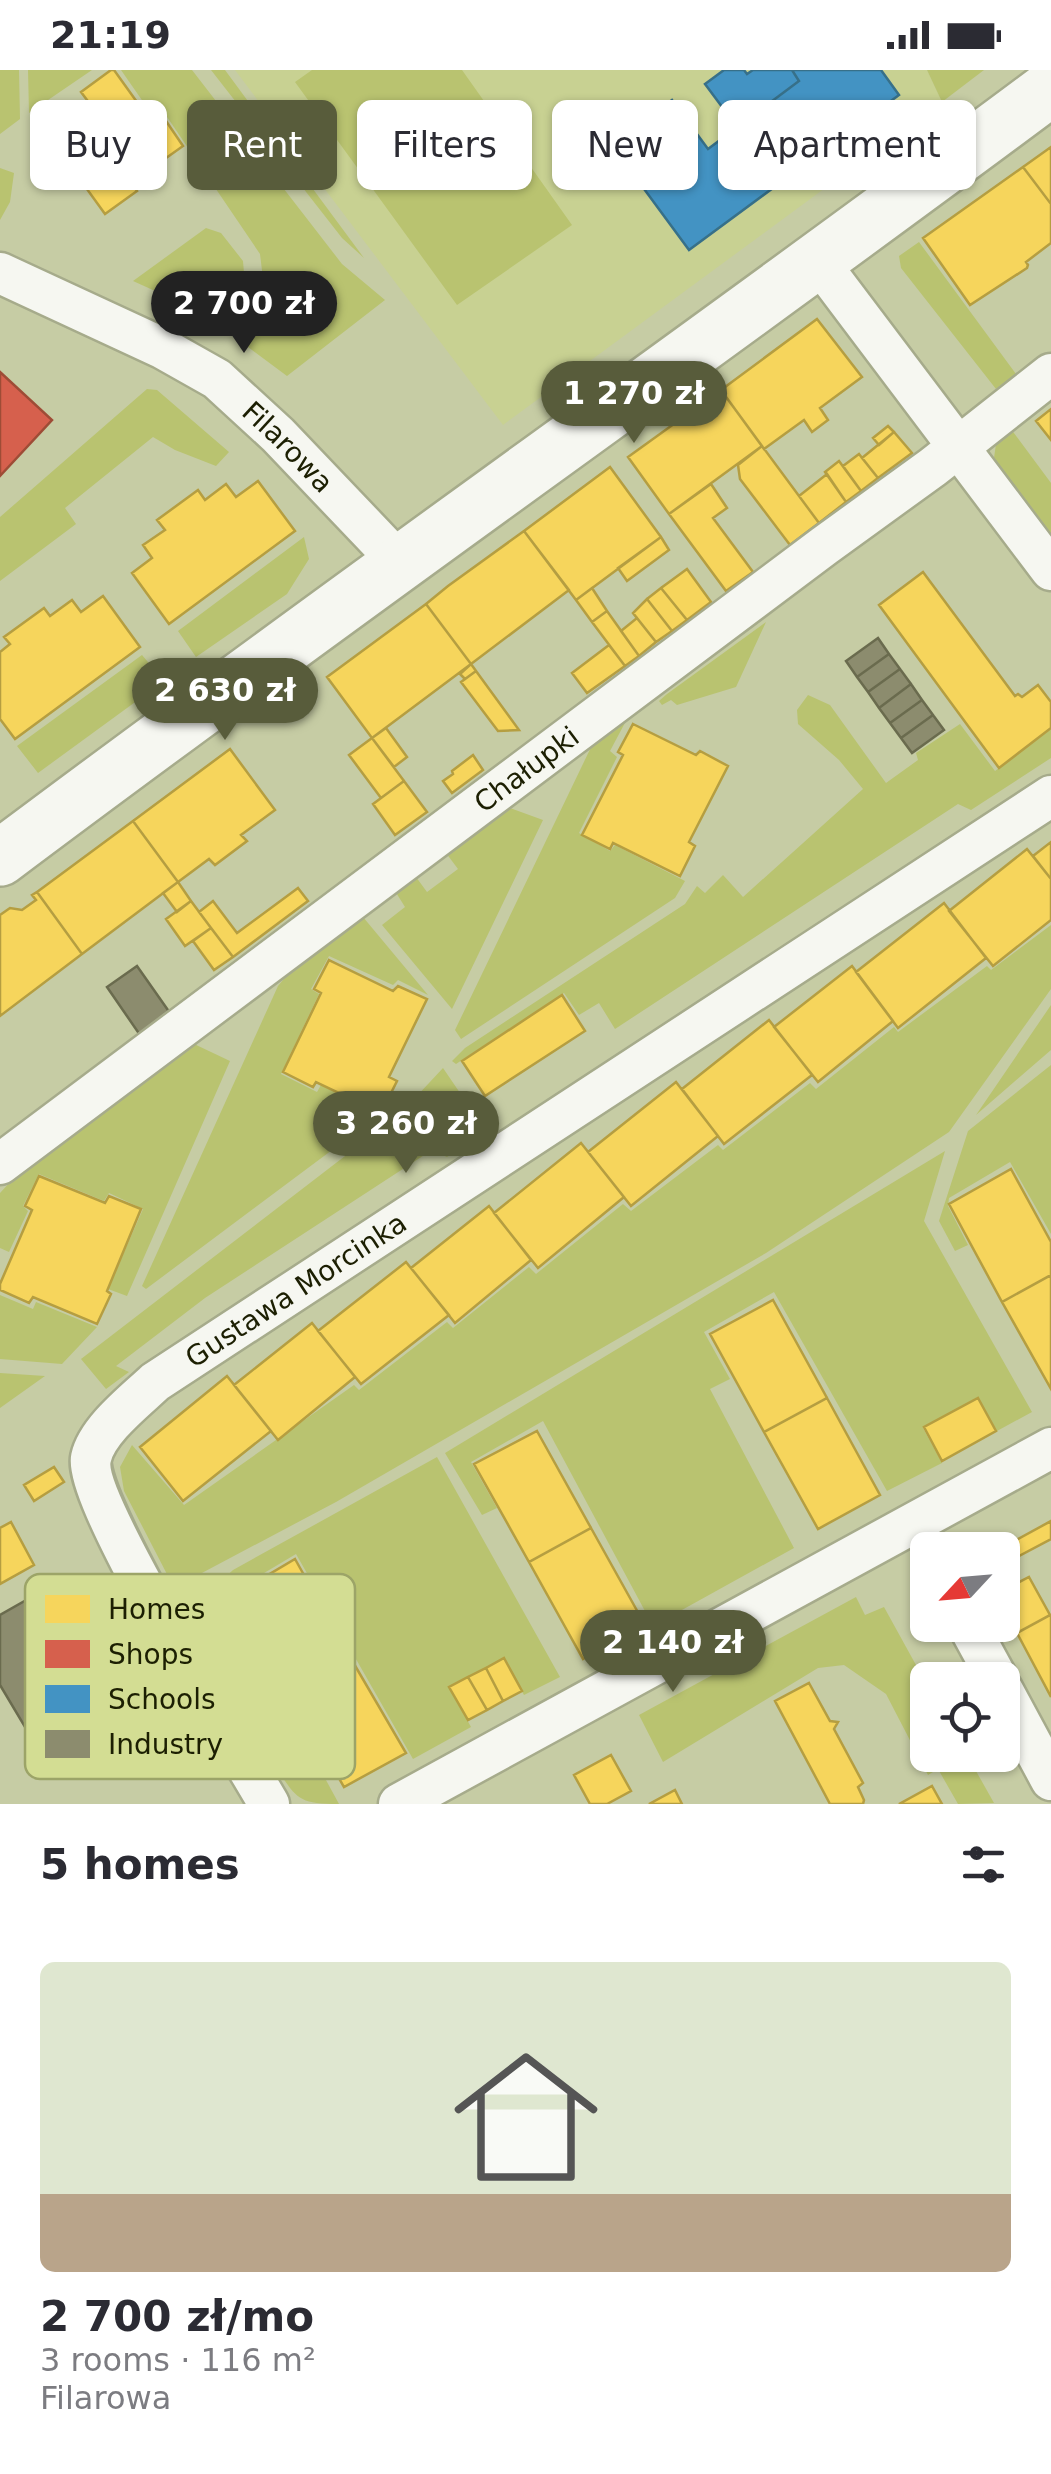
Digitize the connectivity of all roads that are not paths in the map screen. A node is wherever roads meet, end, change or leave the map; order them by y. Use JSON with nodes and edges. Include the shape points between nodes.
{"nodes":[{"id":1,"x":1051,"y":88,"type":"edge"},
{"id":2,"x":818,"y":261,"type":"junction"},
{"id":3,"x":0,"y":273,"type":"edge"},
{"id":4,"x":1051,"y":374,"type":"edge"},
{"id":5,"x":958,"y":447,"type":"junction"},
{"id":6,"x":400,"y":562,"type":"junction"},
{"id":7,"x":1051,"y":570,"type":"edge"},
{"id":8,"x":1051,"y":796,"type":"edge"},
{"id":9,"x":0,"y":858,"type":"edge"},
{"id":10,"x":0,"y":1164,"type":"edge"},
{"id":11,"x":1051,"y":1448,"type":"edge"},
{"id":12,"x":929,"y":1532,"type":"edge"},
{"id":13,"x":910,"y":1543,"type":"edge"},
{"id":14,"x":138,"y":1574,"type":"edge"},
{"id":15,"x":1020,"y":1722,"type":"edge"},
{"id":16,"x":254,"y":1779,"type":"edge"},
{"id":17,"x":1051,"y":1780,"type":"edge"},
{"id":18,"x":269,"y":1804,"type":"edge"},
{"id":19,"x":399,"y":1804,"type":"edge"}],
"edges":[{"from":1,"to":2,"type":"street"},
{"from":2,"to":5,"type":"street"},
{"from":2,"to":6,"type":"street"},
{"from":3,"to":6,"type":"street","name":"Filarowa","via":[[216,378]]},
{"from":4,"to":5,"type":"street","name":"Chałupki"},
{"from":5,"to":7,"type":"street"},
{"from":5,"to":10,"type":"street","name":"Chałupki"},
{"from":6,"to":9,"type":"street"},
{"from":8,"to":14,"type":"street","name":"Gustawa Morcinka","via":[[155,1382],[103,1434],[90,1459],[94,1482]]},
{"from":11,"to":12,"type":"street"},
{"from":13,"to":19,"type":"street"},
{"from":15,"to":17,"type":"street"},
{"from":16,"to":18,"type":"street","name":"Gustawa Morcinka"}]}
